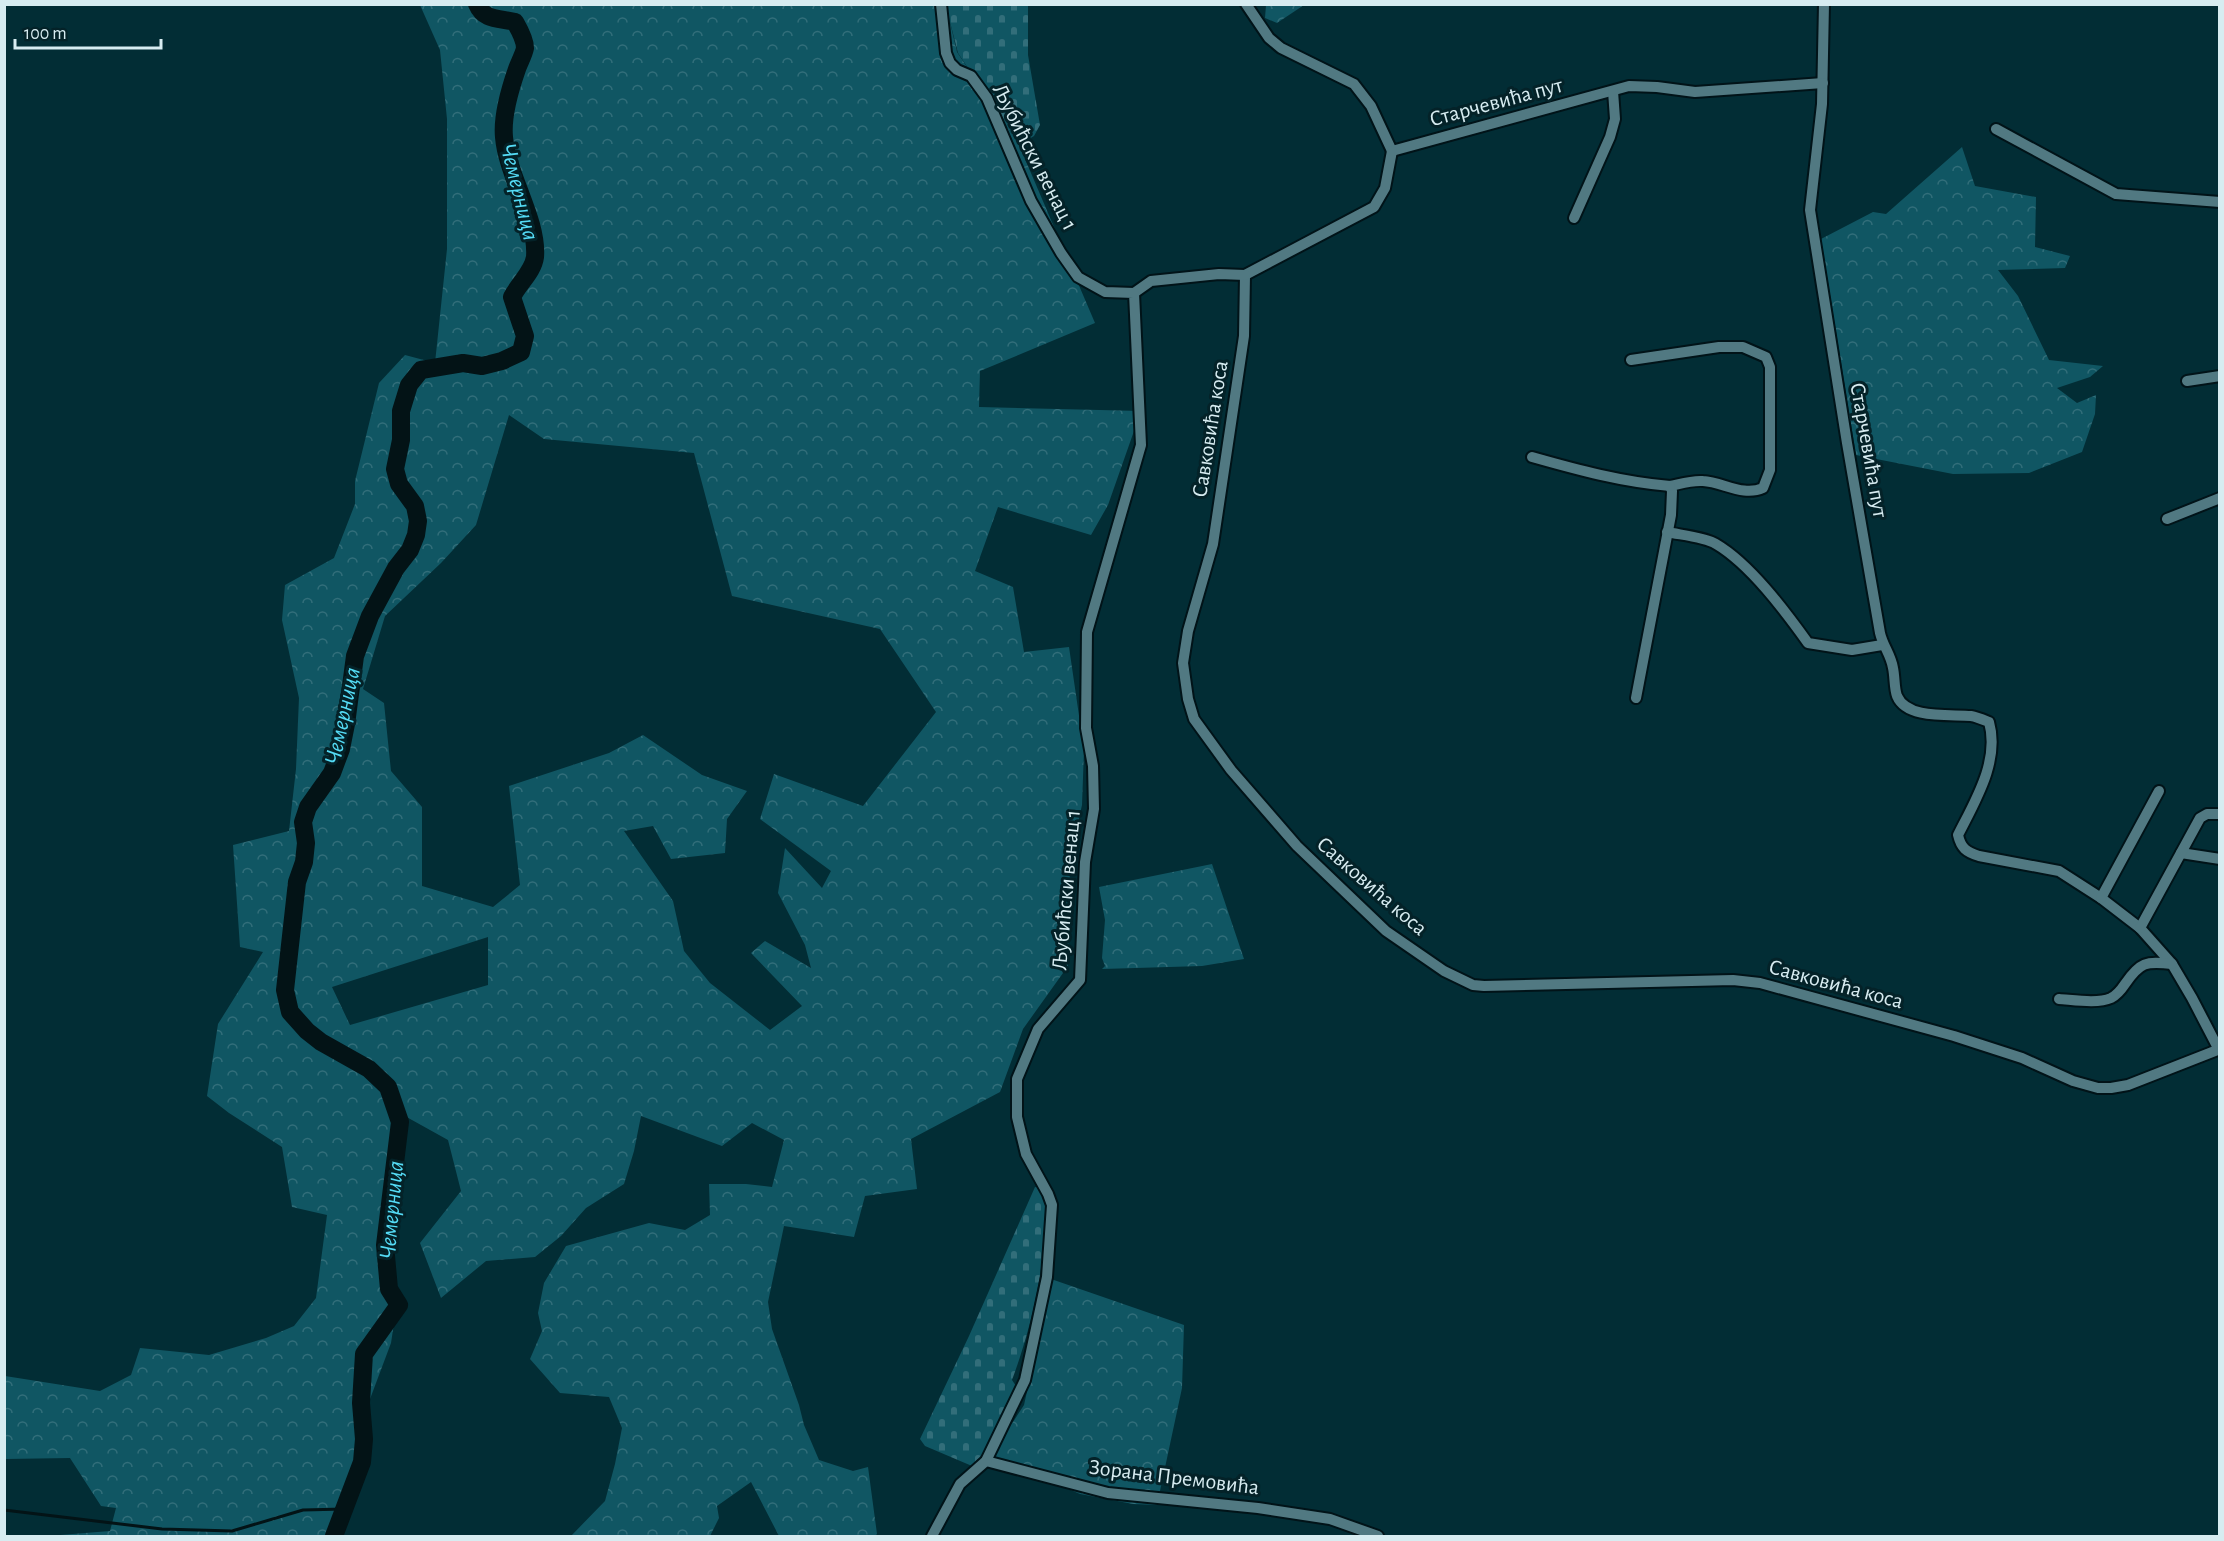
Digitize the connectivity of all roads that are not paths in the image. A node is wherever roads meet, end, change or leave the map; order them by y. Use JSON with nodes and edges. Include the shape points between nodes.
{"nodes":[{"id":1,"x":941,"y":4,"type":"edge"},
{"id":2,"x":1246,"y":4,"type":"edge"},
{"id":3,"x":1824,"y":4,"type":"edge"},
{"id":4,"x":1823,"y":83,"type":"junction"},
{"id":5,"x":1613,"y":91,"type":"junction"},
{"id":6,"x":1996,"y":129,"type":"dead end"},
{"id":7,"x":1392,"y":151,"type":"junction"},
{"id":8,"x":2220,"y":202,"type":"edge"},
{"id":9,"x":1574,"y":218,"type":"dead end"},
{"id":10,"x":1245,"y":275,"type":"junction"},
{"id":11,"x":1134,"y":293,"type":"junction"},
{"id":12,"x":1631,"y":360,"type":"dead end"},
{"id":13,"x":2220,"y":375,"type":"edge"},
{"id":14,"x":2187,"y":381,"type":"dead end"},
{"id":15,"x":1532,"y":457,"type":"dead end"},
{"id":16,"x":1670,"y":486,"type":"junction"},
{"id":17,"x":2220,"y":498,"type":"edge"},
{"id":18,"x":2167,"y":519,"type":"dead end"},
{"id":19,"x":1667,"y":531,"type":"junction"},
{"id":20,"x":1882,"y":645,"type":"junction"},
{"id":21,"x":1636,"y":698,"type":"dead end"},
{"id":22,"x":2158,"y":791,"type":"dead end"},
{"id":23,"x":2220,"y":814,"type":"edge"},
{"id":24,"x":2181,"y":853,"type":"junction"},
{"id":25,"x":2220,"y":859,"type":"edge"},
{"id":26,"x":2101,"y":898,"type":"junction"},
{"id":27,"x":2140,"y":928,"type":"junction"},
{"id":28,"x":2172,"y":964,"type":"junction"},
{"id":29,"x":2059,"y":999,"type":"dead end"},
{"id":30,"x":2219,"y":1049,"type":"edge"},
{"id":31,"x":986,"y":1461,"type":"junction"},
{"id":32,"x":932,"y":1536,"type":"edge"},
{"id":33,"x":1378,"y":1536,"type":"edge"}],
"edges":[{"from":1,"to":11,"type":"street","name":"Љубићски венац 1","via":[[950,63],[970,76],[987,98],[1031,201],[1061,253],[1078,277],[1106,292]]},
{"from":2,"to":7,"type":"street","via":[[1269,38],[1281,48],[1354,84],[1371,106]]},
{"from":3,"to":4,"type":"street","name":"Старчевића пут"},
{"from":4,"to":5,"type":"street","name":"Старчевића пут","via":[[1695,92],[1629,86]]},
{"from":4,"to":20,"type":"street","name":"Старчевића пут","via":[[1810,210]]},
{"from":5,"to":7,"type":"street","name":"Старчевића пут"},
{"from":5,"to":9,"type":"street","via":[[1615,119],[1610,137]]},
{"from":6,"to":8,"type":"street","via":[[2116,194]]},
{"from":7,"to":10,"type":"street","via":[[1385,188],[1374,207]]},
{"from":10,"to":11,"type":"street","via":[[1151,281]]},
{"from":10,"to":30,"type":"street","name":"Савковића коса","via":[[1244,336],[1213,544],[1183,663],[1188,699],[1194,719],[1296,846],[1386,931],[1444,971],[1473,985],[1733,980],[1760,983],[1954,1036],[2098,1088],[2128,1085]]},
{"from":11,"to":31,"type":"street","name":"Љубићски венац 1","via":[[1141,445],[1087,632],[1086,728],[1093,766],[1094,809],[1085,862],[1080,980],[1038,1029],[1017,1079],[1017,1117],[1026,1154],[1052,1205],[1047,1277],[1025,1380]]},
{"from":12,"to":16,"type":"street","via":[[1743,347],[1766,357],[1770,367],[1770,470],[1763,488],[1748,492],[1704,481]]},
{"from":13,"to":14,"type":"street"},
{"from":15,"to":16,"type":"street","via":[[1601,476]]},
{"from":16,"to":19,"type":"street"},
{"from":17,"to":18,"type":"street"},
{"from":19,"to":20,"type":"street","via":[[1715,543],[1750,572],[1808,643],[1852,650]]},
{"from":19,"to":21,"type":"street"},
{"from":20,"to":26,"type":"street","name":"Старчевића пут","via":[[1893,666],[1897,697],[1905,706],[1918,712],[1973,716],[1989,722],[1993,749],[1958,835],[1961,846],[1970,853],[2060,871]]},
{"from":22,"to":26,"type":"street"},
{"from":23,"to":24,"type":"street","via":[[2200,818]]},
{"from":24,"to":25,"type":"street"},
{"from":24,"to":27,"type":"street"},
{"from":26,"to":27,"type":"street","name":"Старчевића пут"},
{"from":27,"to":28,"type":"street","name":"Старчевића пут"},
{"from":28,"to":29,"type":"street","via":[[2145,963],[2114,997],[2105,1000]]},
{"from":28,"to":30,"type":"street","name":"Старчевића пут"},
{"from":31,"to":32,"type":"street","via":[[960,1484]]},
{"from":31,"to":33,"type":"street","name":"Зорана Премовића","via":[[1108,1493],[1330,1519]]}]}
